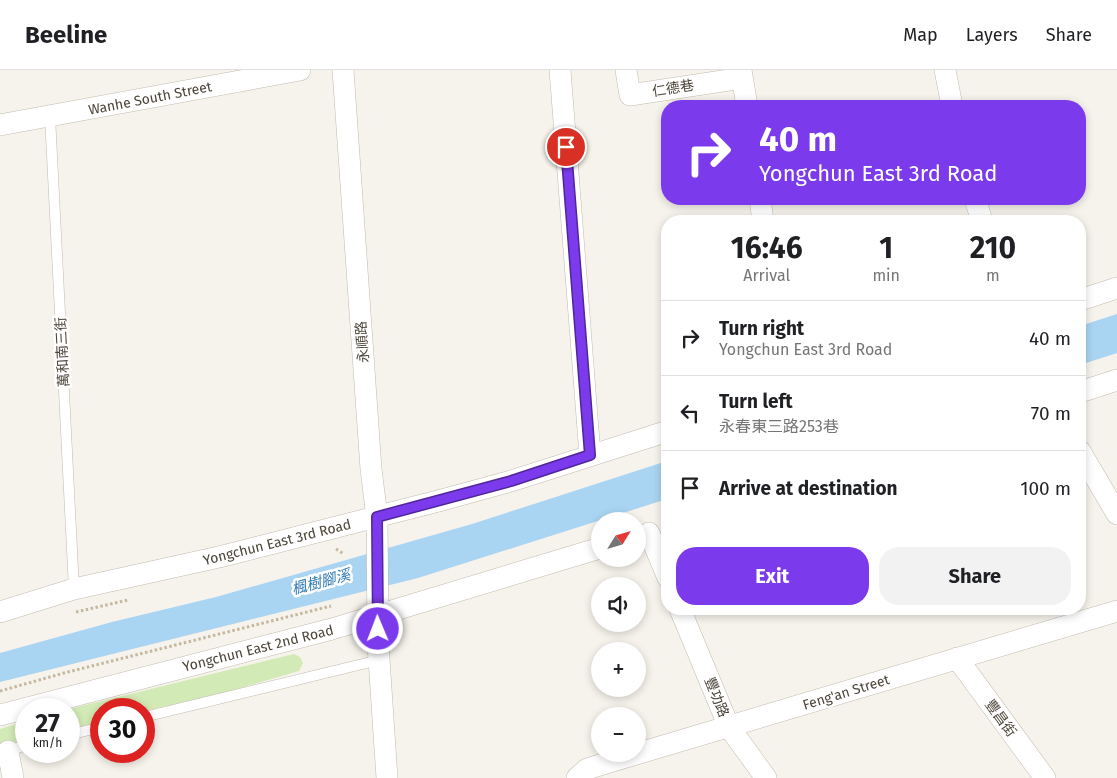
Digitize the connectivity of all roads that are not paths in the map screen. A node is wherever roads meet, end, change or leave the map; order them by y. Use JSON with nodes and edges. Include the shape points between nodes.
{"nodes":[{"id":1,"x":300,"y":70,"type":"edge"},
{"id":2,"x":343,"y":70,"type":"edge"},
{"id":3,"x":560,"y":70,"type":"edge"},
{"id":4,"x":626,"y":70,"type":"edge"},
{"id":5,"x":945,"y":70,"type":"edge"},
{"id":6,"x":742,"y":74,"type":"edge"},
{"id":7,"x":745,"y":100,"type":"edge"},
{"id":8,"x":951,"y":100,"type":"edge"},
{"id":9,"x":50,"y":116,"type":"junction"},
{"id":10,"x":0,"y":125,"type":"edge"},
{"id":11,"x":1117,"y":288,"type":"edge"},
{"id":12,"x":1086,"y":298,"type":"edge"},
{"id":13,"x":1117,"y":380,"type":"edge"},
{"id":14,"x":1086,"y":390,"type":"edge"},
{"id":15,"x":661,"y":433,"type":"edge"},
{"id":16,"x":590,"y":455,"type":"junction"},
{"id":17,"x":1086,"y":460,"type":"edge"},
{"id":18,"x":1117,"y":514,"type":"edge"},
{"id":19,"x":377,"y":517,"type":"junction"},
{"id":20,"x":651,"y":532,"type":"edge"},
{"id":21,"x":591,"y":551,"type":"edge"},
{"id":22,"x":661,"y":559,"type":"edge"},
{"id":23,"x":74,"y":588,"type":"junction"},
{"id":24,"x":1117,"y":611,"type":"edge"},
{"id":25,"x":0,"y":612,"type":"edge"},
{"id":26,"x":377,"y":615,"type":"junction"},
{"id":27,"x":682,"y":615,"type":"edge"},
{"id":28,"x":957,"y":658,"type":"junction"},
{"id":29,"x":379,"y":660,"type":"junction"},
{"id":30,"x":155,"y":714,"type":"edge"},
{"id":31,"x":0,"y":715,"type":"edge"},
{"id":32,"x":729,"y":727,"type":"junction"},
{"id":33,"x":11,"y":750,"type":"edge"},
{"id":34,"x":13,"y":778,"type":"edge"},
{"id":35,"x":386,"y":778,"type":"edge"},
{"id":36,"x":577,"y":778,"type":"edge"},
{"id":37,"x":766,"y":778,"type":"edge"},
{"id":38,"x":1045,"y":778,"type":"edge"}],
"edges":[{"from":1,"to":9,"type":"street","name":"Wanhe South Street"},
{"from":2,"to":19,"type":"street","name":"永順路","via":[[370,459]]},
{"from":3,"to":16,"type":"street"},
{"from":4,"to":6,"type":"street","name":"仁德巷","via":[[630,95]]},
{"from":5,"to":8,"type":"street"},
{"from":6,"to":7,"type":"street"},
{"from":9,"to":10,"type":"street","name":"Wanhe South Street"},
{"from":9,"to":23,"type":"lane","name":"萬和南三街"},
{"from":11,"to":12,"type":"street"},
{"from":13,"to":14,"type":"street"},
{"from":15,"to":16,"type":"street","name":"Yongchun East 3rd Road"},
{"from":16,"to":19,"type":"street","name":"Yongchun East 3rd Road","via":[[511,481]]},
{"from":17,"to":18,"type":"street"},
{"from":19,"to":23,"type":"street","name":"Yongchun East 3rd Road","via":[[219,557]]},
{"from":19,"to":26,"type":"street","name":"永順路"},
{"from":20,"to":22,"type":"street"},
{"from":21,"to":26,"type":"street","name":"Yongchun East 2nd Road"},
{"from":23,"to":25,"type":"street","name":"Yongchun East 3rd Road"},
{"from":24,"to":28,"type":"street","name":"Feng'an Street"},
{"from":26,"to":29,"type":"street","name":"永順路"},
{"from":26,"to":31,"type":"street","name":"Yongchun East 2nd Road"},
{"from":27,"to":32,"type":"street","name":"豐功路"},
{"from":28,"to":32,"type":"street","name":"Feng'an Street"},
{"from":28,"to":38,"type":"street","name":"豐昌街"},
{"from":29,"to":30,"type":"lane"},
{"from":29,"to":35,"type":"street","name":"永順路"},
{"from":32,"to":36,"type":"street","name":"Feng'an Street","via":[[587,770]]},
{"from":32,"to":37,"type":"street","name":"豐功路"},
{"from":33,"to":34,"type":"street"}]}
